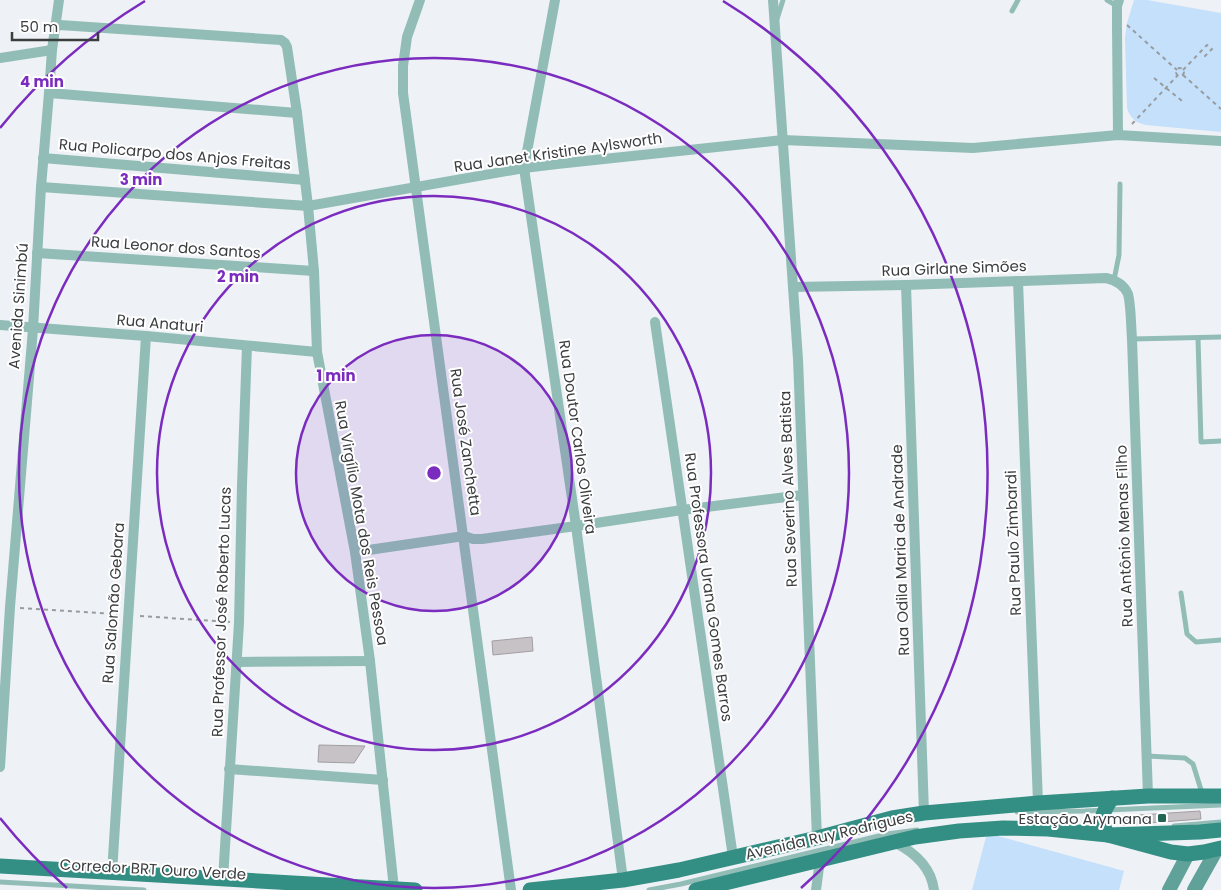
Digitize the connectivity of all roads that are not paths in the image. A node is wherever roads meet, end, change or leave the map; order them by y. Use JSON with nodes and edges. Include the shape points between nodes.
{"nodes":[{"id":1,"x":59,"y":0,"type":"edge"},
{"id":2,"x":420,"y":0,"type":"edge"},
{"id":3,"x":555,"y":0,"type":"edge"},
{"id":4,"x":773,"y":0,"type":"edge"},
{"id":5,"x":783,"y":0,"type":"edge"},
{"id":6,"x":1018,"y":0,"type":"edge"},
{"id":7,"x":1107,"y":0,"type":"edge"},
{"id":8,"x":1118,"y":3,"type":"edge"},
{"id":9,"x":1012,"y":11,"type":"dead end"},
{"id":10,"x":56,"y":26,"type":"junction"},
{"id":11,"x":775,"y":27,"type":"junction"},
{"id":12,"x":52,"y":50,"type":"junction"},
{"id":13,"x":0,"y":58,"type":"edge"},
{"id":14,"x":49,"y":93,"type":"junction"},
{"id":15,"x":297,"y":113,"type":"junction"},
{"id":16,"x":1118,"y":135,"type":"junction"},
{"id":17,"x":783,"y":140,"type":"junction"},
{"id":18,"x":1221,"y":141,"type":"edge"},
{"id":19,"x":43,"y":158,"type":"junction"},
{"id":20,"x":524,"y":168,"type":"junction"},
{"id":21,"x":305,"y":180,"type":"junction"},
{"id":22,"x":1120,"y":184,"type":"dead end"},
{"id":23,"x":40,"y":187,"type":"junction"},
{"id":24,"x":417,"y":187,"type":"junction"},
{"id":25,"x":308,"y":206,"type":"junction"},
{"id":26,"x":37,"y":253,"type":"junction"},
{"id":27,"x":314,"y":271,"type":"junction"},
{"id":28,"x":1114,"y":280,"type":"junction"},
{"id":29,"x":1018,"y":281,"type":"junction"},
{"id":30,"x":906,"y":285,"type":"junction"},
{"id":31,"x":794,"y":287,"type":"junction"},
{"id":32,"x":655,"y":322,"type":"dead end"},
{"id":33,"x":0,"y":326,"type":"edge"},
{"id":34,"x":33,"y":328,"type":"junction"},
{"id":35,"x":146,"y":336,"type":"junction"},
{"id":36,"x":1221,"y":337,"type":"edge"},
{"id":37,"x":1198,"y":338,"type":"junction"},
{"id":38,"x":1132,"y":339,"type":"junction"},
{"id":39,"x":247,"y":346,"type":"junction"},
{"id":40,"x":318,"y":352,"type":"junction"},
{"id":41,"x":1221,"y":441,"type":"edge"},
{"id":42,"x":803,"y":495,"type":"junction"},
{"id":43,"x":682,"y":510,"type":"junction"},
{"id":44,"x":576,"y":526,"type":"junction"},
{"id":45,"x":464,"y":536,"type":"junction"},
{"id":46,"x":354,"y":552,"type":"junction"},
{"id":47,"x":1181,"y":593,"type":"dead end"},
{"id":48,"x":1221,"y":640,"type":"edge"},
{"id":49,"x":370,"y":661,"type":"junction"},
{"id":50,"x":237,"y":662,"type":"junction"},
{"id":51,"x":1146,"y":756,"type":"junction"},
{"id":52,"x":0,"y":767,"type":"edge"},
{"id":53,"x":229,"y":769,"type":"junction"},
{"id":54,"x":383,"y":780,"type":"junction"},
{"id":55,"x":1203,"y":795,"type":"junction"},
{"id":56,"x":1148,"y":796,"type":"junction"},
{"id":57,"x":1221,"y":796,"type":"edge"},
{"id":58,"x":1038,"y":803,"type":"junction"},
{"id":59,"x":1108,"y":804,"type":"junction"},
{"id":60,"x":1221,"y":805,"type":"edge"},
{"id":61,"x":1007,"y":812,"type":"dead end"},
{"id":62,"x":988,"y":814,"type":"dead end"},
{"id":63,"x":951,"y":817,"type":"dead end"},
{"id":64,"x":925,"y":821,"type":"junction"},
{"id":65,"x":998,"y":822,"type":"dead end"},
{"id":66,"x":1006,"y":822,"type":"dead end"},
{"id":67,"x":1221,"y":822,"type":"edge"},
{"id":68,"x":1032,"y":823,"type":"dead end"},
{"id":69,"x":892,"y":824,"type":"dead end"},
{"id":70,"x":1077,"y":826,"type":"dead end"},
{"id":71,"x":1170,"y":826,"type":"dead end"},
{"id":72,"x":1131,"y":828,"type":"dead end"},
{"id":73,"x":1108,"y":829,"type":"junction"},
{"id":74,"x":1221,"y":830,"type":"edge"},
{"id":75,"x":894,"y":842,"type":"junction"},
{"id":76,"x":818,"y":848,"type":"junction"},
{"id":77,"x":1219,"y":849,"type":"edge"},
{"id":78,"x":1188,"y":854,"type":"junction"},
{"id":79,"x":733,"y":857,"type":"junction"},
{"id":80,"x":0,"y":866,"type":"edge"},
{"id":81,"x":112,"y":873,"type":"junction"},
{"id":82,"x":669,"y":878,"type":"dead end"},
{"id":83,"x":223,"y":879,"type":"junction"},
{"id":84,"x":623,"y":880,"type":"junction"},
{"id":85,"x":0,"y":882,"type":"edge"},
{"id":86,"x":711,"y":888,"type":"edge"},
{"id":87,"x":144,"y":890,"type":"edge"},
{"id":88,"x":395,"y":890,"type":"edge"},
{"id":89,"x":415,"y":890,"type":"edge"},
{"id":90,"x":511,"y":890,"type":"edge"},
{"id":91,"x":530,"y":890,"type":"edge"},
{"id":92,"x":649,"y":890,"type":"edge"},
{"id":93,"x":696,"y":890,"type":"edge"},
{"id":94,"x":816,"y":890,"type":"edge"},
{"id":95,"x":934,"y":890,"type":"edge"},
{"id":96,"x":1169,"y":890,"type":"edge"},
{"id":97,"x":1194,"y":890,"type":"edge"}],
"edges":[{"from":1,"to":10,"type":"street","name":"Avenida Sinimbú"},
{"from":2,"to":24,"type":"street","name":"Rua José Zanchetta","via":[[406,37],[403,66],[403,93]]},
{"from":3,"to":20,"type":"street","name":"Rua Doutor Carlos Oliveira"},
{"from":4,"to":11,"type":"street","name":"Rua Severino Alves Batista"},
{"from":5,"to":11,"type":"lane"},
{"from":6,"to":9,"type":"lane"},
{"from":7,"to":8,"type":"lane"},
{"from":8,"to":16,"type":"street"},
{"from":10,"to":12,"type":"street","name":"Avenida Sinimbú"},
{"from":10,"to":15,"type":"street","name":"Rua Virgílio Mota dos Reis Pessoa","via":[[281,40],[287,47]]},
{"from":11,"to":17,"type":"street","name":"Rua Severino Alves Batista"},
{"from":12,"to":13,"type":"street"},
{"from":12,"to":14,"type":"street","name":"Avenida Sinimbú"},
{"from":14,"to":15,"type":"street"},
{"from":14,"to":19,"type":"street","name":"Avenida Sinimbú"},
{"from":15,"to":21,"type":"street","name":"Rua Virgílio Mota dos Reis Pessoa"},
{"from":16,"to":17,"type":"street","name":"Rua Janet Kristine Aylsworth","via":[[973,148]]},
{"from":16,"to":18,"type":"street","name":"Rua Janet Kristine Aylsworth"},
{"from":17,"to":20,"type":"street","name":"Rua Janet Kristine Aylsworth"},
{"from":17,"to":31,"type":"street","name":"Rua Severino Alves Batista"},
{"from":19,"to":21,"type":"street","name":"Rua Policarpo dos Anjos Freitas"},
{"from":19,"to":23,"type":"street","name":"Avenida Sinimbú"},
{"from":20,"to":24,"type":"street","name":"Rua Janet Kristine Aylsworth"},
{"from":20,"to":44,"type":"street","name":"Rua Doutor Carlos Oliveira"},
{"from":21,"to":25,"type":"street","name":"Rua Virgílio Mota dos Reis Pessoa"},
{"from":22,"to":28,"type":"lane","via":[[1119,255]]},
{"from":23,"to":25,"type":"street","name":"Rua Janet Kristine Aylsworth"},
{"from":23,"to":26,"type":"street","name":"Avenida Sinimbú"},
{"from":24,"to":25,"type":"street","name":"Rua Janet Kristine Aylsworth"},
{"from":24,"to":45,"type":"street","name":"Rua José Zanchetta"},
{"from":25,"to":27,"type":"street","name":"Rua Virgílio Mota dos Reis Pessoa"},
{"from":26,"to":27,"type":"street","name":"Rua Leonor dos Santos"},
{"from":26,"to":34,"type":"street","name":"Avenida Sinimbú"},
{"from":27,"to":40,"type":"street","name":"Rua Virgílio Mota dos Reis Pessoa"},
{"from":28,"to":29,"type":"street","name":"Rua Girlane Simões"},
{"from":28,"to":38,"type":"street","name":"Rua Antônio Menas Filho","via":[[1128,293]]},
{"from":29,"to":30,"type":"street","name":"Rua Girlane Simões"},
{"from":29,"to":58,"type":"street","name":"Rua Paulo Zimbardi"},
{"from":30,"to":31,"type":"street","name":"Rua Girlane Simões"},
{"from":30,"to":64,"type":"street","name":"Rua Odila Maria de Andrade"},
{"from":31,"to":42,"type":"street","name":"Rua Severino Alves Batista"},
{"from":32,"to":43,"type":"street","name":"Rua Professora Urana Gomes Barros"},
{"from":33,"to":34,"type":"street","name":"Rua Anaturi"},
{"from":34,"to":35,"type":"street","name":"Rua Anaturi"},
{"from":34,"to":52,"type":"street","name":"Avenida Sinimbú"},
{"from":35,"to":39,"type":"street","name":"Rua Anaturi"},
{"from":35,"to":81,"type":"street","name":"Rua Salomão Gebara"},
{"from":36,"to":37,"type":"lane"},
{"from":37,"to":38,"type":"lane"},
{"from":37,"to":41,"type":"lane","via":[[1201,442]]},
{"from":38,"to":51,"type":"street","name":"Rua Antônio Menas Filho"},
{"from":39,"to":40,"type":"street","name":"Rua Anaturi"},
{"from":39,"to":50,"type":"street","name":"Rua Professor José Roberto Lucas"},
{"from":40,"to":46,"type":"street","name":"Rua Virgílio Mota dos Reis Pessoa"},
{"from":42,"to":43,"type":"street"},
{"from":42,"to":76,"type":"street","name":"Rua Severino Alves Batista"},
{"from":43,"to":44,"type":"street"},
{"from":43,"to":79,"type":"street","name":"Rua Professora Urana Gomes Barros"},
{"from":44,"to":45,"type":"street","via":[[482,539]]},
{"from":44,"to":84,"type":"street","name":"Rua Doutor Carlos Oliveira"},
{"from":45,"to":46,"type":"street"},
{"from":45,"to":90,"type":"street","name":"Rua José Zanchetta"},
{"from":46,"to":49,"type":"street","name":"Rua Virgílio Mota dos Reis Pessoa"},
{"from":47,"to":48,"type":"lane","via":[[1187,634],[1196,642]]},
{"from":49,"to":50,"type":"street"},
{"from":49,"to":54,"type":"street","name":"Rua Virgílio Mota dos Reis Pessoa"},
{"from":50,"to":53,"type":"street","name":"Rua Professor José Roberto Lucas"},
{"from":51,"to":55,"type":"lane","via":[[1185,758],[1193,764]]},
{"from":51,"to":56,"type":"street","name":"Rua Antônio Menas Filho"},
{"from":53,"to":54,"type":"street"},
{"from":53,"to":83,"type":"street","name":"Rua Professor José Roberto Lucas"},
{"from":54,"to":88,"type":"street","name":"Rua Virgílio Mota dos Reis Pessoa"},
{"from":55,"to":56,"type":"main road","name":"Avenida Ruy Rodrigues"},
{"from":55,"to":57,"type":"main road","name":"Avenida Ruy Rodrigues"},
{"from":56,"to":59,"type":"main road","name":"Avenida Ruy Rodrigues"},
{"from":58,"to":59,"type":"main road","name":"Avenida Ruy Rodrigues"},
{"from":58,"to":64,"type":"main road","name":"Avenida Ruy Rodrigues"},
{"from":59,"to":60,"type":"lane"},
{"from":59,"to":61,"type":"lane"},
{"from":59,"to":73,"type":"main road","via":[[1102,820]]},
{"from":62,"to":63,"type":"lane"},
{"from":64,"to":76,"type":"main road","name":"Avenida Ruy Rodrigues","via":[[892,818]]},
{"from":65,"to":66,"type":"lane"},
{"from":67,"to":71,"type":"lane"},
{"from":68,"to":70,"type":"lane"},
{"from":69,"to":76,"type":"lane"},
{"from":72,"to":73,"type":"lane"},
{"from":73,"to":74,"type":"main road","name":"Avenida Ruy Rodrigues"},
{"from":73,"to":75,"type":"main road","name":"Avenida Ruy Rodrigues","via":[[1003,828],[959,831]]},
{"from":73,"to":78,"type":"main road","via":[[1171,852]]},
{"from":75,"to":76,"type":"main road","name":"Avenida Ruy Rodrigues"},
{"from":75,"to":95,"type":"street","via":[[920,860],[928,871]]},
{"from":76,"to":79,"type":"main road","name":"Avenida Ruy Rodrigues"},
{"from":76,"to":82,"type":"lane"},
{"from":76,"to":86,"type":"main road","name":"Avenida Ruy Rodrigues"},
{"from":76,"to":92,"type":"lane"},
{"from":76,"to":94,"type":"street","name":"Rua Severino Alves Batista"},
{"from":77,"to":78,"type":"main road"},
{"from":77,"to":97,"type":"main road"},
{"from":78,"to":96,"type":"main road"},
{"from":79,"to":84,"type":"main road","name":"Avenida Ruy Rodrigues"},
{"from":80,"to":81,"type":"main road"},
{"from":81,"to":83,"type":"main road"},
{"from":83,"to":88,"type":"main road"},
{"from":84,"to":91,"type":"main road","name":"Avenida Ruy Rodrigues"},
{"from":85,"to":87,"type":"lane","name":"Corredor BRT Ouro Verde"},
{"from":86,"to":93,"type":"main road","name":"Avenida Ruy Rodrigues"},
{"from":88,"to":89,"type":"main road"}]}
